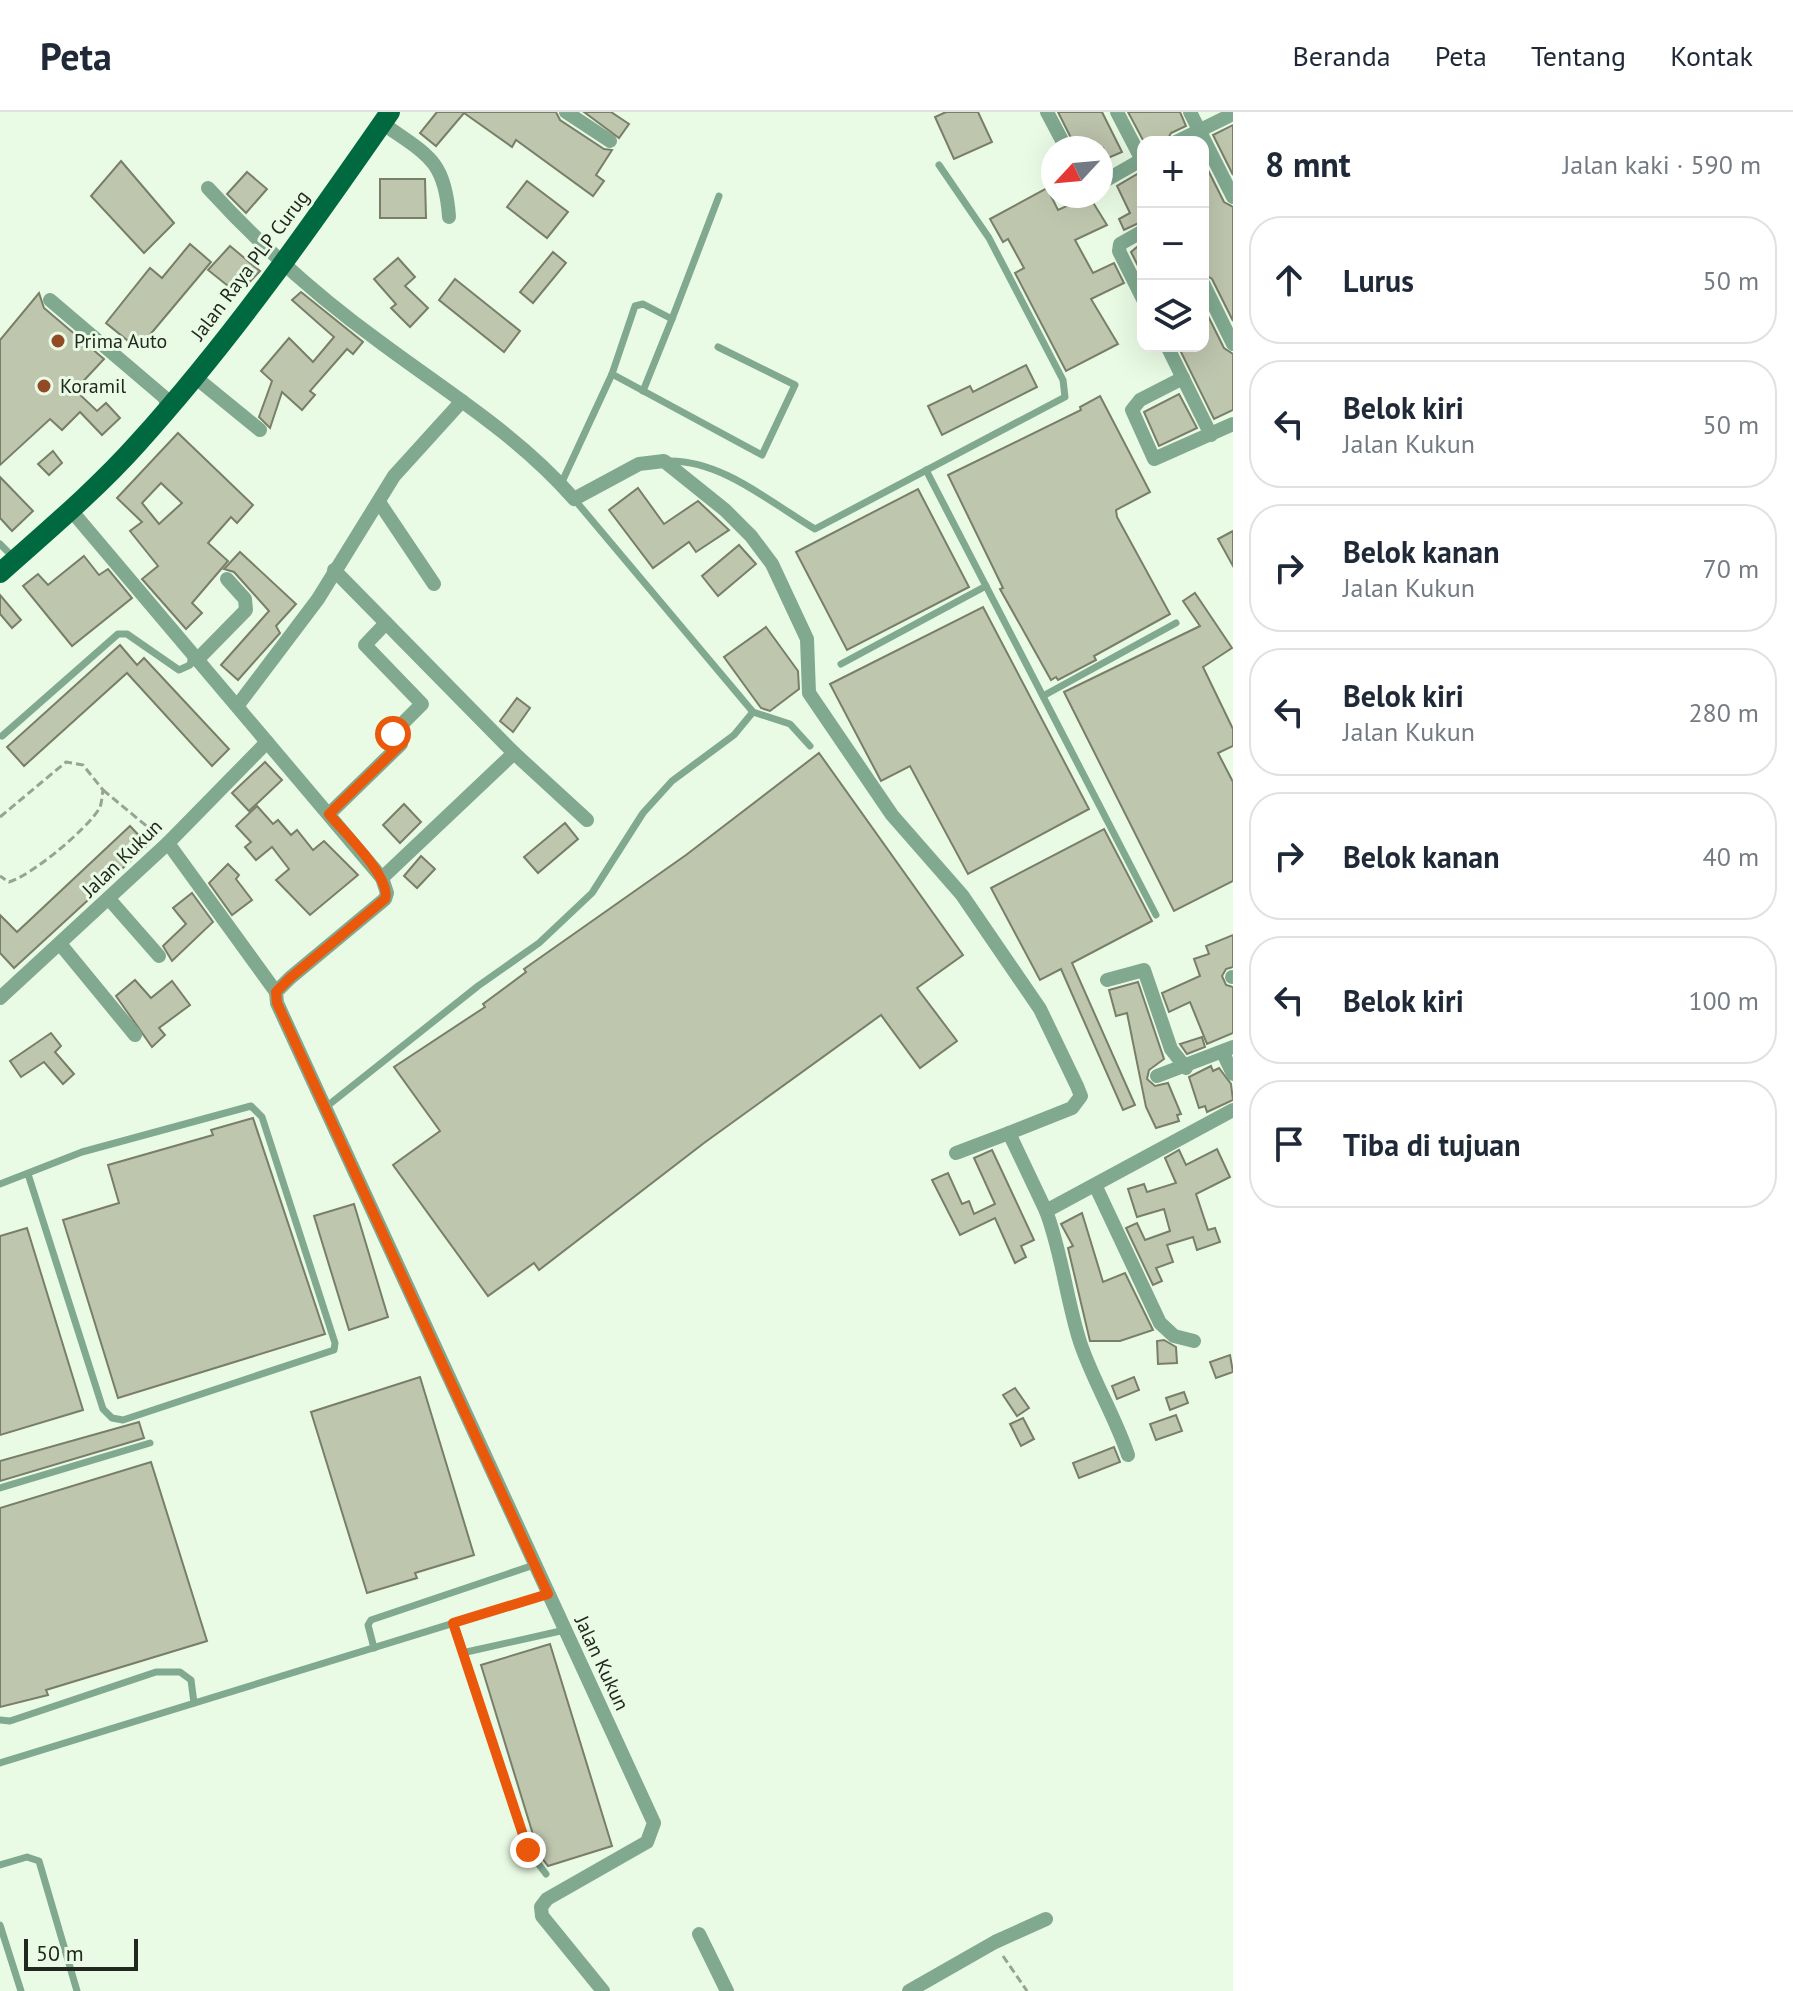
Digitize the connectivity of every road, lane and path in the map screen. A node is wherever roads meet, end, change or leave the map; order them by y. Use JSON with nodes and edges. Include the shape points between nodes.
{"nodes":[{"id":1,"x":566,"y":112,"type":"edge"},
{"id":2,"x":1047,"y":112,"type":"edge"},
{"id":3,"x":1117,"y":112,"type":"edge"},
{"id":4,"x":1190,"y":112,"type":"edge"},
{"id":5,"x":1233,"y":114,"type":"edge"},
{"id":6,"x":386,"y":117,"type":"edge"},
{"id":7,"x":1200,"y":130,"type":"junction"},
{"id":8,"x":1060,"y":136,"type":"edge"},
{"id":9,"x":1188,"y":136,"type":"edge"},
{"id":10,"x":610,"y":141,"type":"dead end"},
{"id":11,"x":1137,"y":149,"type":"edge"},
{"id":12,"x":1137,"y":163,"type":"edge"},
{"id":13,"x":939,"y":165,"type":"dead end"},
{"id":14,"x":1113,"y":176,"type":"edge"},
{"id":15,"x":208,"y":188,"type":"dead end"},
{"id":16,"x":719,"y":196,"type":"dead end"},
{"id":17,"x":1233,"y":197,"type":"edge"},
{"id":18,"x":449,"y":217,"type":"dead end"},
{"id":19,"x":1137,"y":234,"type":"edge"},
{"id":20,"x":282,"y":265,"type":"junction"},
{"id":21,"x":1137,"y":287,"type":"edge"},
{"id":22,"x":1209,"y":295,"type":"edge"},
{"id":23,"x":50,"y":300,"type":"dead end"},
{"id":24,"x":672,"y":319,"type":"junction"},
{"id":25,"x":1233,"y":344,"type":"edge"},
{"id":26,"x":718,"y":347,"type":"dead end"},
{"id":27,"x":1170,"y":352,"type":"edge"},
{"id":28,"x":612,"y":374,"type":"junction"},
{"id":29,"x":195,"y":377,"type":"junction"},
{"id":30,"x":1183,"y":378,"type":"junction"},
{"id":31,"x":643,"y":391,"type":"junction"},
{"id":32,"x":462,"y":401,"type":"junction"},
{"id":33,"x":168,"y":406,"type":"junction"},
{"id":34,"x":1233,"y":424,"type":"edge"},
{"id":35,"x":260,"y":430,"type":"dead end"},
{"id":36,"x":1211,"y":435,"type":"junction"},
{"id":37,"x":664,"y":461,"type":"junction"},
{"id":38,"x":926,"y":470,"type":"junction"},
{"id":39,"x":561,"y":484,"type":"junction"},
{"id":40,"x":574,"y":499,"type":"junction"},
{"id":41,"x":379,"y":502,"type":"junction"},
{"id":42,"x":70,"y":509,"type":"junction"},
{"id":43,"x":0,"y":544,"type":"edge"},
{"id":44,"x":8,"y":566,"type":"edge"},
{"id":45,"x":334,"y":570,"type":"junction"},
{"id":46,"x":227,"y":579,"type":"dead end"},
{"id":47,"x":434,"y":584,"type":"dead end"},
{"id":48,"x":986,"y":586,"type":"junction"},
{"id":49,"x":386,"y":623,"type":"junction"},
{"id":50,"x":1176,"y":623,"type":"dead end"},
{"id":51,"x":194,"y":658,"type":"junction"},
{"id":52,"x":841,"y":664,"type":"dead end"},
{"id":53,"x":1043,"y":696,"type":"junction"},
{"id":54,"x":238,"y":705,"type":"junction"},
{"id":55,"x":753,"y":712,"type":"junction"},
{"id":56,"x":2,"y":736,"type":"edge"},
{"id":57,"x":267,"y":742,"type":"junction"},
{"id":58,"x":810,"y":746,"type":"dead end"},
{"id":59,"x":514,"y":753,"type":"junction"},
{"id":60,"x":103,"y":790,"type":"junction"},
{"id":61,"x":329,"y":814,"type":"junction"},
{"id":62,"x":0,"y":817,"type":"edge"},
{"id":63,"x":587,"y":820,"type":"dead end"},
{"id":64,"x":168,"y":843,"type":"junction"},
{"id":65,"x":0,"y":876,"type":"edge"},
{"id":66,"x":382,"y":878,"type":"junction"},
{"id":67,"x":109,"y":899,"type":"junction"},
{"id":68,"x":1156,"y":915,"type":"dead end"},
{"id":69,"x":61,"y":945,"type":"junction"},
{"id":70,"x":159,"y":956,"type":"dead end"},
{"id":71,"x":1107,"y":980,"type":"dead end"},
{"id":72,"x":276,"y":992,"type":"junction"},
{"id":73,"x":0,"y":996,"type":"edge"},
{"id":74,"x":135,"y":1035,"type":"dead end"},
{"id":75,"x":1228,"y":1050,"type":"edge"},
{"id":76,"x":1186,"y":1068,"type":"junction"},
{"id":77,"x":1233,"y":1074,"type":"edge"},
{"id":78,"x":1157,"y":1076,"type":"dead end"},
{"id":79,"x":326,"y":1107,"type":"junction"},
{"id":80,"x":1233,"y":1110,"type":"edge"},
{"id":81,"x":1009,"y":1133,"type":"junction"},
{"id":82,"x":956,"y":1153,"type":"dead end"},
{"id":83,"x":28,"y":1174,"type":"junction"},
{"id":84,"x":0,"y":1184,"type":"edge"},
{"id":85,"x":1096,"y":1187,"type":"junction"},
{"id":86,"x":1046,"y":1211,"type":"junction"},
{"id":87,"x":1194,"y":1341,"type":"dead end"},
{"id":88,"x":150,"y":1443,"type":"dead end"},
{"id":89,"x":1128,"y":1455,"type":"dead end"},
{"id":90,"x":0,"y":1488,"type":"edge"},
{"id":91,"x":535,"y":1564,"type":"junction"},
{"id":92,"x":548,"y":1594,"type":"junction"},
{"id":93,"x":453,"y":1623,"type":"junction"},
{"id":94,"x":565,"y":1630,"type":"junction"},
{"id":95,"x":374,"y":1648,"type":"junction"},
{"id":96,"x":462,"y":1653,"type":"junction"},
{"id":97,"x":194,"y":1703,"type":"junction"},
{"id":98,"x":0,"y":1720,"type":"edge"},
{"id":99,"x":0,"y":1763,"type":"edge"},
{"id":100,"x":0,"y":1865,"type":"edge"},
{"id":101,"x":546,"y":1874,"type":"dead end"},
{"id":102,"x":1046,"y":1919,"type":"dead end"},
{"id":103,"x":0,"y":1925,"type":"edge"},
{"id":104,"x":699,"y":1934,"type":"dead end"},
{"id":105,"x":995,"y":1942,"type":"junction"},
{"id":106,"x":21,"y":1991,"type":"edge"},
{"id":107,"x":77,"y":1991,"type":"edge"},
{"id":108,"x":603,"y":1991,"type":"edge"},
{"id":109,"x":727,"y":1991,"type":"edge"},
{"id":110,"x":909,"y":1991,"type":"edge"},
{"id":111,"x":1027,"y":1991,"type":"edge"}],
"edges":[{"from":1,"to":10,"type":"street"},
{"from":2,"to":8,"type":"street"},
{"from":3,"to":11,"type":"street"},
{"from":4,"to":7,"type":"street"},
{"from":5,"to":7,"type":"street"},
{"from":6,"to":18,"type":"street","via":[[438,169],[447,185]]},
{"from":6,"to":20,"type":"main road","name":"Jalan Raya PLP Curug"},
{"from":7,"to":9,"type":"street"},
{"from":7,"to":17,"type":"street"},
{"from":12,"to":14,"type":"street"},
{"from":13,"to":38,"type":"lane","via":[[989,238],[1066,392]]},
{"from":15,"to":20,"type":"street"},
{"from":16,"to":24,"type":"lane"},
{"from":19,"to":21,"type":"street","via":[[1119,251]]},
{"from":20,"to":29,"type":"main road","name":"Jalan Raya PLP Curug"},
{"from":20,"to":32,"type":"street"},
{"from":22,"to":25,"type":"street"},
{"from":23,"to":33,"type":"street","via":[[164,397]]},
{"from":24,"to":28,"type":"lane","via":[[643,304],[635,306]]},
{"from":24,"to":31,"type":"lane"},
{"from":26,"to":31,"type":"lane","via":[[795,385],[762,455]]},
{"from":27,"to":30,"type":"street"},
{"from":28,"to":31,"type":"lane"},
{"from":28,"to":39,"type":"lane"},
{"from":29,"to":33,"type":"main road","name":"Jalan Raya PLP Curug"},
{"from":29,"to":35,"type":"street"},
{"from":30,"to":36,"type":"street"},
{"from":30,"to":36,"type":"street","via":[[1140,400],[1132,410],[1150,455],[1157,460]]},
{"from":32,"to":39,"type":"street","via":[[507,432]]},
{"from":32,"to":41,"type":"street","via":[[394,476]]},
{"from":33,"to":42,"type":"main road","name":"Jalan Raya PLP Curug"},
{"from":34,"to":36,"type":"street"},
{"from":37,"to":38,"type":"lane","via":[[716,472],[815,529]]},
{"from":37,"to":40,"type":"street","via":[[639,464]]},
{"from":37,"to":81,"type":"street","via":[[725,510],[772,564],[807,639],[814,700],[892,815],[962,895],[1040,1009],[1081,1096],[1072,1108]]},
{"from":38,"to":48,"type":"lane"},
{"from":39,"to":40,"type":"street"},
{"from":40,"to":55,"type":"lane"},
{"from":41,"to":45,"type":"street"},
{"from":41,"to":47,"type":"street"},
{"from":42,"to":44,"type":"main road","name":"Jalan Raya PLP Curug"},
{"from":42,"to":51,"type":"street"},
{"from":43,"to":44,"type":"lane"},
{"from":45,"to":49,"type":"street"},
{"from":45,"to":54,"type":"street"},
{"from":46,"to":51,"type":"street","via":[[245,599],[246,610]]},
{"from":48,"to":52,"type":"lane"},
{"from":48,"to":53,"type":"lane"},
{"from":49,"to":59,"type":"street"},
{"from":49,"to":61,"type":"street","via":[[365,645],[422,704],[393,733],[401,744]]},
{"from":50,"to":53,"type":"lane"},
{"from":51,"to":54,"type":"street"},
{"from":51,"to":56,"type":"lane","via":[[179,670],[127,634],[118,634]]},
{"from":53,"to":68,"type":"lane"},
{"from":54,"to":57,"type":"street"},
{"from":55,"to":58,"type":"lane","via":[[790,724]]},
{"from":55,"to":79,"type":"lane","via":[[734,735],[672,781],[643,813],[592,893],[539,943]]},
{"from":57,"to":61,"type":"street"},
{"from":57,"to":64,"type":"street","name":"Jalan Kukun"},
{"from":59,"to":63,"type":"street"},
{"from":59,"to":66,"type":"street"},
{"from":60,"to":62,"type":"path","via":[[83,765],[66,762]]},
{"from":60,"to":64,"type":"path"},
{"from":60,"to":65,"type":"path","via":[[100,808],[74,835],[21,878],[9,882]]},
{"from":61,"to":66,"type":"street"},
{"from":64,"to":67,"type":"street","name":"Jalan Kukun"},
{"from":64,"to":72,"type":"street","name":"Jalan Kukun"},
{"from":66,"to":72,"type":"street","via":[[385,899]]},
{"from":67,"to":69,"type":"street","name":"Jalan Kukun"},
{"from":67,"to":70,"type":"street"},
{"from":69,"to":73,"type":"street","name":"Jalan Kukun"},
{"from":69,"to":74,"type":"street"},
{"from":71,"to":76,"type":"street","via":[[1144,970],[1171,1049]]},
{"from":72,"to":79,"type":"street","name":"Jalan Kukun"},
{"from":75,"to":76,"type":"street"},
{"from":75,"to":77,"type":"street"},
{"from":76,"to":78,"type":"street"},
{"from":79,"to":91,"type":"street","name":"Jalan Kukun"},
{"from":80,"to":85,"type":"street"},
{"from":81,"to":82,"type":"street"},
{"from":81,"to":86,"type":"street"},
{"from":83,"to":83,"type":"lane","via":[[82,1152],[251,1106],[262,1117],[334,1350],[123,1420],[112,1418],[103,1409]]},
{"from":83,"to":84,"type":"lane"},
{"from":85,"to":86,"type":"street"},
{"from":85,"to":87,"type":"street","via":[[1160,1323],[1174,1336]]},
{"from":86,"to":89,"type":"street","via":[[1086,1358]]},
{"from":88,"to":90,"type":"lane"},
{"from":91,"to":92,"type":"street","name":"Jalan Kukun"},
{"from":91,"to":95,"type":"lane","via":[[371,1620]]},
{"from":92,"to":93,"type":"lane"},
{"from":92,"to":94,"type":"street","name":"Jalan Kukun"},
{"from":93,"to":95,"type":"lane"},
{"from":93,"to":96,"type":"lane"},
{"from":94,"to":96,"type":"lane"},
{"from":94,"to":108,"type":"street","name":"Jalan Kukun","via":[[654,1823],[647,1842],[541,1907],[542,1916]]},
{"from":95,"to":97,"type":"lane"},
{"from":96,"to":101,"type":"lane","via":[[528,1850]]},
{"from":97,"to":98,"type":"lane","via":[[191,1680],[180,1672],[156,1672]]},
{"from":97,"to":99,"type":"lane"},
{"from":100,"to":107,"type":"lane","via":[[27,1857],[39,1861]]},
{"from":102,"to":105,"type":"street"},
{"from":103,"to":106,"type":"lane"},
{"from":104,"to":109,"type":"street"},
{"from":105,"to":110,"type":"street"},
{"from":105,"to":111,"type":"path"}]}
